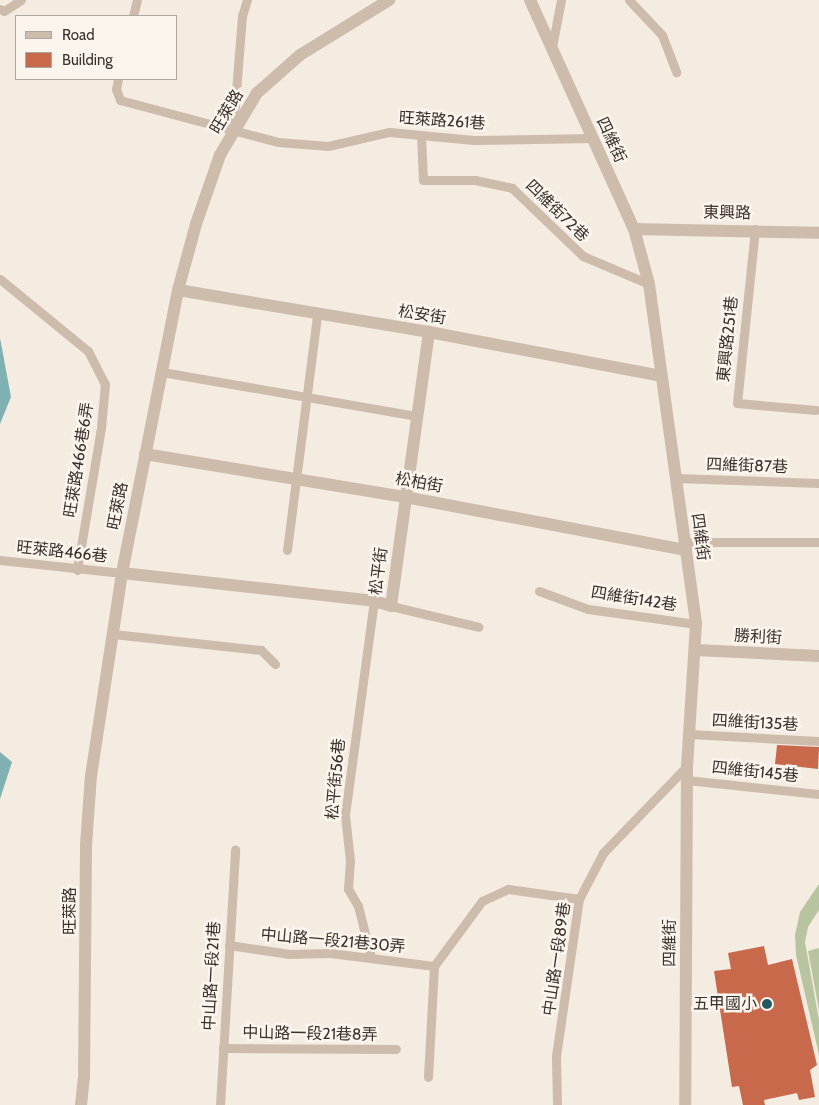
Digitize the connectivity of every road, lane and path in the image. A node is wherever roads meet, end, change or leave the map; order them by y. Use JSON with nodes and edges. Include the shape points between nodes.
{"nodes":[{"id":1,"x":21,"y":0,"type":"edge"},
{"id":2,"x":137,"y":0,"type":"edge"},
{"id":3,"x":247,"y":0,"type":"edge"},
{"id":4,"x":389,"y":0,"type":"edge"},
{"id":5,"x":530,"y":0,"type":"edge"},
{"id":6,"x":562,"y":0,"type":"edge"},
{"id":7,"x":629,"y":0,"type":"edge"},
{"id":8,"x":0,"y":9,"type":"edge"},
{"id":9,"x":133,"y":15,"type":"edge"},
{"id":10,"x":552,"y":47,"type":"junction"},
{"id":11,"x":676,"y":72,"type":"dead end"},
{"id":12,"x":118,"y":80,"type":"edge"},
{"id":13,"x":232,"y":131,"type":"junction"},
{"id":14,"x":421,"y":135,"type":"junction"},
{"id":15,"x":592,"y":138,"type":"junction"},
{"id":16,"x":634,"y":228,"type":"junction"},
{"id":17,"x":755,"y":229,"type":"junction"},
{"id":18,"x":819,"y":233,"type":"edge"},
{"id":19,"x":0,"y":279,"type":"edge"},
{"id":20,"x":649,"y":284,"type":"junction"},
{"id":21,"x":178,"y":290,"type":"junction"},
{"id":22,"x":317,"y":315,"type":"junction"},
{"id":23,"x":429,"y":332,"type":"junction"},
{"id":24,"x":162,"y":372,"type":"junction"},
{"id":25,"x":661,"y":376,"type":"junction"},
{"id":26,"x":307,"y":400,"type":"junction"},
{"id":27,"x":816,"y":410,"type":"dead end"},
{"id":28,"x":417,"y":416,"type":"junction"},
{"id":29,"x":145,"y":454,"type":"junction"},
{"id":30,"x":675,"y":478,"type":"junction"},
{"id":31,"x":297,"y":480,"type":"junction"},
{"id":32,"x":819,"y":484,"type":"edge"},
{"id":33,"x":405,"y":497,"type":"junction"},
{"id":34,"x":819,"y":542,"type":"edge"},
{"id":35,"x":685,"y":546,"type":"junction"},
{"id":36,"x":287,"y":550,"type":"dead end"},
{"id":37,"x":0,"y":560,"type":"edge"},
{"id":38,"x":77,"y":570,"type":"junction"},
{"id":39,"x":122,"y":573,"type":"junction"},
{"id":40,"x":539,"y":591,"type":"dead end"},
{"id":41,"x":374,"y":601,"type":"junction"},
{"id":42,"x":391,"y":606,"type":"junction"},
{"id":43,"x":696,"y":624,"type":"junction"},
{"id":44,"x":479,"y":627,"type":"dead end"},
{"id":45,"x":113,"y":634,"type":"junction"},
{"id":46,"x":696,"y":650,"type":"junction"},
{"id":47,"x":819,"y":656,"type":"edge"},
{"id":48,"x":276,"y":664,"type":"dead end"},
{"id":49,"x":689,"y":734,"type":"junction"},
{"id":50,"x":819,"y":741,"type":"edge"},
{"id":51,"x":687,"y":766,"type":"junction"},
{"id":52,"x":687,"y":780,"type":"junction"},
{"id":53,"x":819,"y":794,"type":"edge"},
{"id":54,"x":235,"y":849,"type":"dead end"},
{"id":55,"x":580,"y":899,"type":"junction"},
{"id":56,"x":229,"y":946,"type":"junction"},
{"id":57,"x":372,"y":957,"type":"junction"},
{"id":58,"x":434,"y":966,"type":"junction"},
{"id":59,"x":223,"y":1048,"type":"junction"},
{"id":60,"x":396,"y":1050,"type":"dead end"},
{"id":61,"x":428,"y":1077,"type":"dead end"},
{"id":62,"x":83,"y":1105,"type":"edge"},
{"id":63,"x":220,"y":1105,"type":"edge"},
{"id":64,"x":557,"y":1105,"type":"edge"},
{"id":65,"x":685,"y":1105,"type":"edge"}],
"edges":[{"from":1,"to":8,"type":"lane","via":[[4,11]]},
{"from":2,"to":9,"type":"lane"},
{"from":3,"to":13,"type":"lane","via":[[242,16]]},
{"from":4,"to":13,"type":"street","name":"旺萊路","via":[[283,68],[257,93]]},
{"from":5,"to":10,"type":"street","name":"四維街"},
{"from":6,"to":10,"type":"lane"},
{"from":7,"to":11,"type":"lane","via":[[662,35]]},
{"from":10,"to":15,"type":"street","name":"四維街"},
{"from":12,"to":13,"type":"lane","name":"旺萊路261巷","via":[[116,88],[120,100]]},
{"from":13,"to":14,"type":"lane","name":"旺萊路261巷","via":[[278,142],[328,146],[389,132]]},
{"from":13,"to":21,"type":"street","name":"旺萊路","via":[[212,174]]},
{"from":14,"to":15,"type":"lane","name":"旺萊路261巷","via":[[474,140]]},
{"from":14,"to":20,"type":"lane","name":"四維街72巷","via":[[423,180],[476,180],[512,188],[583,256]]},
{"from":15,"to":16,"type":"street","name":"四維街"},
{"from":16,"to":17,"type":"street","name":"東興路"},
{"from":16,"to":20,"type":"street","name":"四維街"},
{"from":17,"to":18,"type":"street","name":"東興路"},
{"from":17,"to":27,"type":"lane","name":"東興路251巷","via":[[737,403]]},
{"from":19,"to":38,"type":"lane","name":"旺萊路466巷6弄","via":[[88,351],[105,384],[101,428]]},
{"from":20,"to":25,"type":"street","name":"四維街"},
{"from":21,"to":22,"type":"street","name":"松安街"},
{"from":21,"to":24,"type":"street","name":"旺萊路"},
{"from":22,"to":23,"type":"street","name":"松安街"},
{"from":22,"to":26,"type":"lane"},
{"from":23,"to":25,"type":"street","name":"松安街"},
{"from":23,"to":28,"type":"street","name":"松平街"},
{"from":24,"to":26,"type":"lane"},
{"from":24,"to":29,"type":"street","name":"旺萊路"},
{"from":25,"to":30,"type":"street","name":"四維街"},
{"from":26,"to":28,"type":"lane"},
{"from":26,"to":31,"type":"lane"},
{"from":28,"to":33,"type":"street","name":"松平街"},
{"from":29,"to":31,"type":"street","name":"松柏街"},
{"from":29,"to":39,"type":"street","name":"旺萊路"},
{"from":30,"to":32,"type":"lane","name":"四維街87巷"},
{"from":30,"to":35,"type":"street","name":"四維街"},
{"from":31,"to":33,"type":"street","name":"松柏街"},
{"from":31,"to":36,"type":"lane"},
{"from":33,"to":35,"type":"street","name":"松柏街"},
{"from":33,"to":42,"type":"street","name":"松平街"},
{"from":34,"to":35,"type":"lane"},
{"from":35,"to":43,"type":"street","name":"四維街"},
{"from":37,"to":38,"type":"lane","name":"旺萊路466巷"},
{"from":38,"to":39,"type":"lane","name":"旺萊路466巷"},
{"from":39,"to":41,"type":"street","name":"松平街"},
{"from":39,"to":45,"type":"street","name":"旺萊路"},
{"from":40,"to":43,"type":"lane","name":"四維街142巷","via":[[588,609]]},
{"from":41,"to":42,"type":"street","name":"松平街"},
{"from":41,"to":57,"type":"lane","name":"松平街56巷","via":[[345,815],[350,861],[348,889],[358,906]]},
{"from":42,"to":44,"type":"lane"},
{"from":43,"to":46,"type":"street","name":"四維街"},
{"from":45,"to":48,"type":"lane","via":[[261,650]]},
{"from":45,"to":62,"type":"street","name":"旺萊路","via":[[91,776],[87,835]]},
{"from":46,"to":47,"type":"street","name":"勝利街"},
{"from":46,"to":49,"type":"street","name":"四維街"},
{"from":49,"to":50,"type":"lane","name":"四維街135巷"},
{"from":49,"to":51,"type":"street","name":"四維街"},
{"from":51,"to":52,"type":"street","name":"四維街"},
{"from":51,"to":55,"type":"lane","name":"中山路一段89巷","via":[[603,853]]},
{"from":52,"to":53,"type":"lane","name":"四維街145巷"},
{"from":52,"to":65,"type":"street","name":"四維街"},
{"from":54,"to":56,"type":"lane","name":"中山路一段21巷"},
{"from":55,"to":58,"type":"lane","via":[[508,890],[482,901]]},
{"from":55,"to":64,"type":"lane","name":"中山路一段89巷","via":[[556,1056]]},
{"from":56,"to":57,"type":"lane","name":"中山路一段21巷30弄","via":[[289,954]]},
{"from":56,"to":59,"type":"lane","name":"中山路一段21巷"},
{"from":57,"to":58,"type":"lane","name":"中山路一段21巷30弄"},
{"from":58,"to":61,"type":"lane"},
{"from":59,"to":60,"type":"lane","name":"中山路一段21巷8弄"},
{"from":59,"to":63,"type":"lane","name":"中山路一段21巷"}]}
